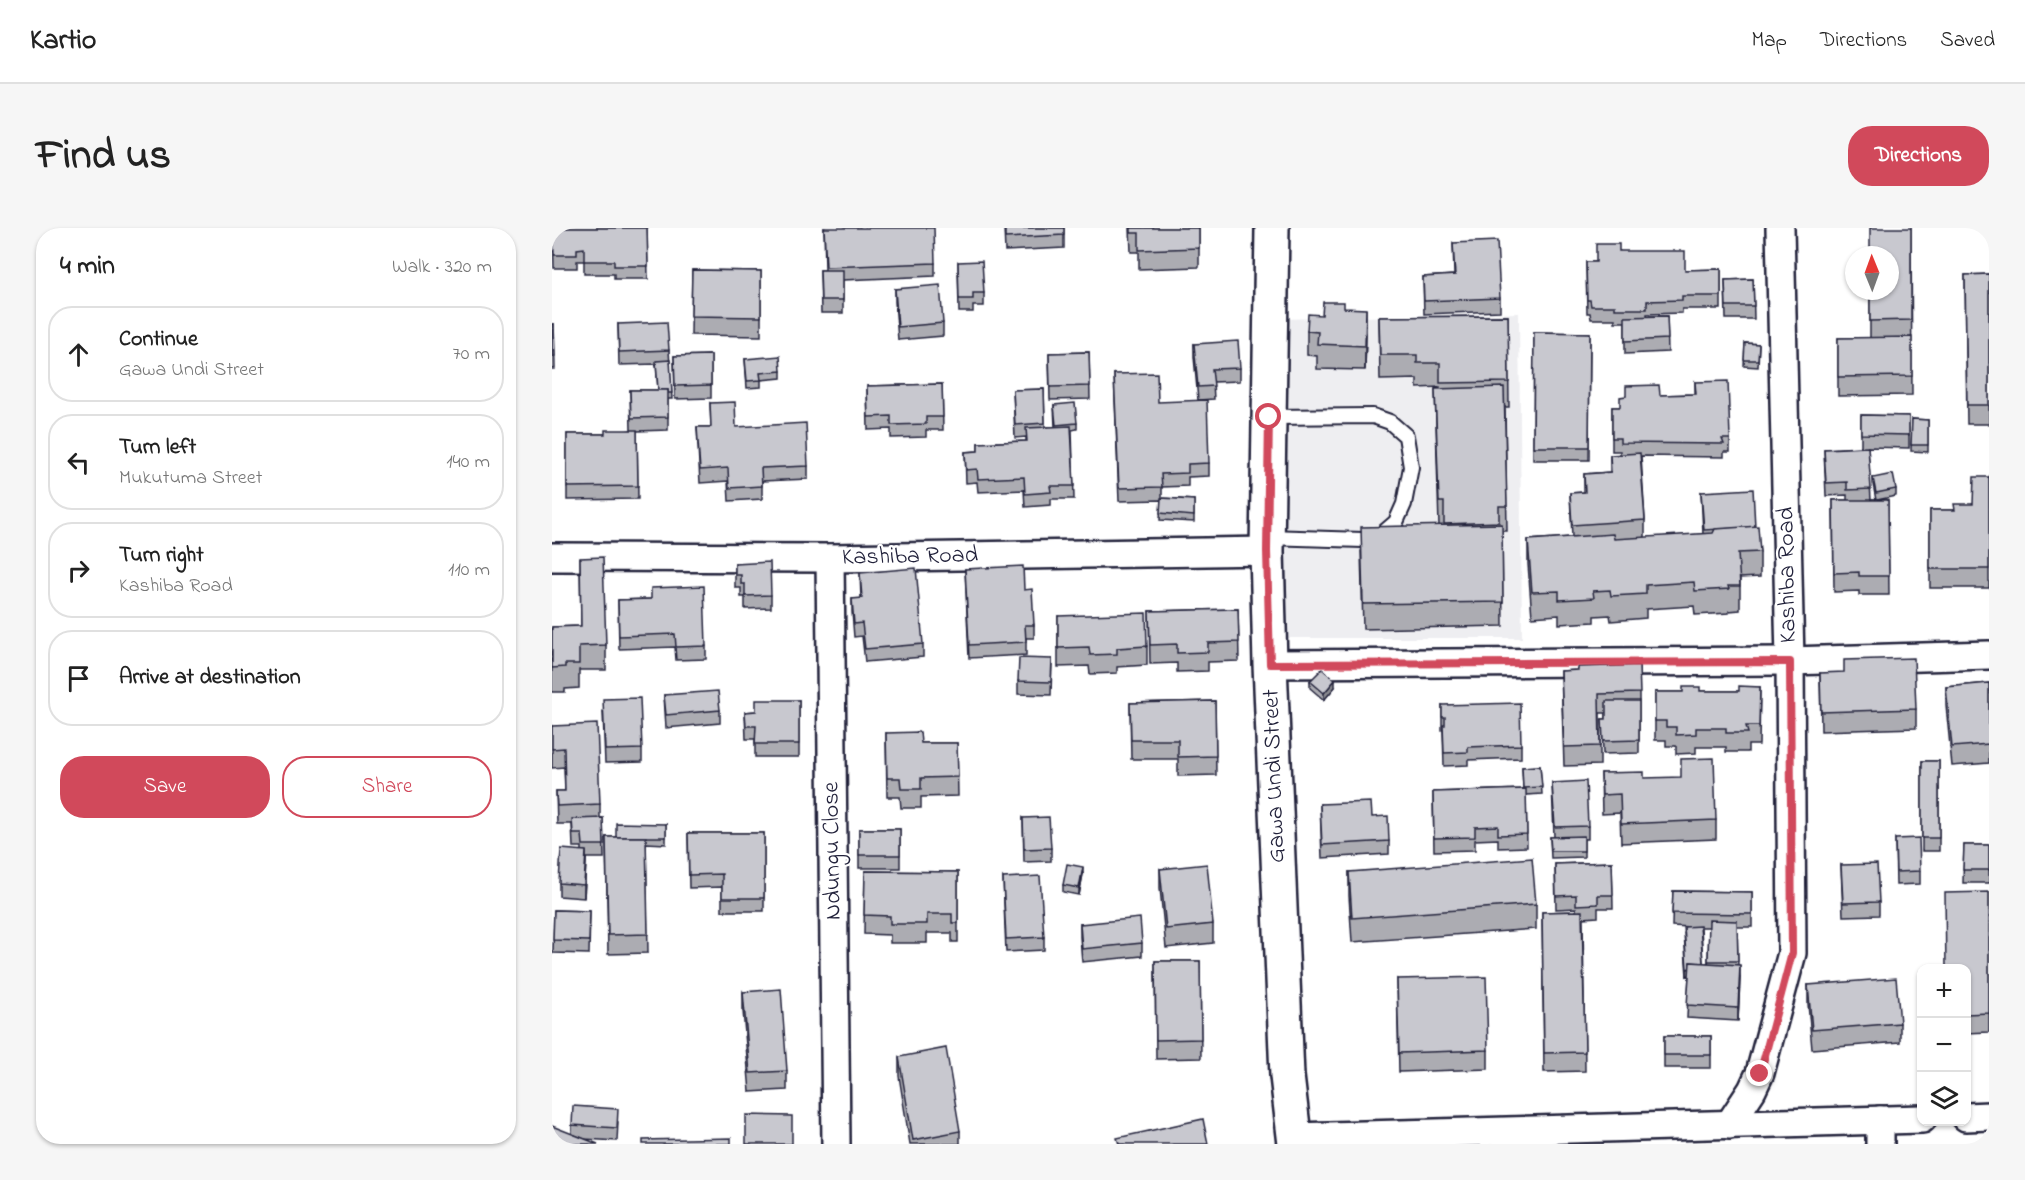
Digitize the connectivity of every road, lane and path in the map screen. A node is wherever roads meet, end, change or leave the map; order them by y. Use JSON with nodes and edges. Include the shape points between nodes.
{"nodes":[{"id":1,"x":1272,"y":228,"type":"edge"},
{"id":2,"x":1780,"y":228,"type":"edge"},
{"id":3,"x":1269,"y":417,"type":"junction"},
{"id":4,"x":1267,"y":544,"type":"junction"},
{"id":5,"x":552,"y":557,"type":"edge"},
{"id":6,"x":830,"y":558,"type":"junction"},
{"id":7,"x":1989,"y":655,"type":"edge"},
{"id":8,"x":1790,"y":662,"type":"junction"},
{"id":9,"x":1270,"y":664,"type":"junction"},
{"id":10,"x":1989,"y":1116,"type":"edge"},
{"id":11,"x":1971,"y":1117,"type":"edge"},
{"id":12,"x":1917,"y":1121,"type":"edge"},
{"id":13,"x":1729,"y":1125,"type":"junction"},
{"id":14,"x":1880,"y":1132,"type":"edge"},
{"id":15,"x":1294,"y":1140,"type":"edge"},
{"id":16,"x":836,"y":1144,"type":"edge"}],
"edges":[{"from":1,"to":3,"type":"street","name":"Gawa Undi Street"},
{"from":2,"to":8,"type":"street","name":"Kashiba Road"},
{"from":3,"to":4,"type":"street","name":"Gawa Undi Street"},
{"from":3,"to":4,"type":"lane","via":[[1382,419],[1406,436],[1410,467],[1404,504],[1396,522],[1382,534],[1363,540]]},
{"from":4,"to":6,"type":"street","name":"Kashiba Road"},
{"from":4,"to":9,"type":"street","name":"Gawa Undi Street"},
{"from":5,"to":6,"type":"street","name":"Kashiba Road"},
{"from":6,"to":16,"type":"street","name":"Ndungu Close"},
{"from":7,"to":8,"type":"street"},
{"from":8,"to":9,"type":"street"},
{"from":8,"to":13,"type":"street","name":"Kashiba Road","via":[[1792,953],[1760,1074]]},
{"from":9,"to":15,"type":"street","name":"Gawa Undi Street","via":[[1287,1076]]},
{"from":10,"to":11,"type":"street"},
{"from":12,"to":14,"type":"street"},
{"from":13,"to":14,"type":"street"},
{"from":13,"to":15,"type":"street"}]}
